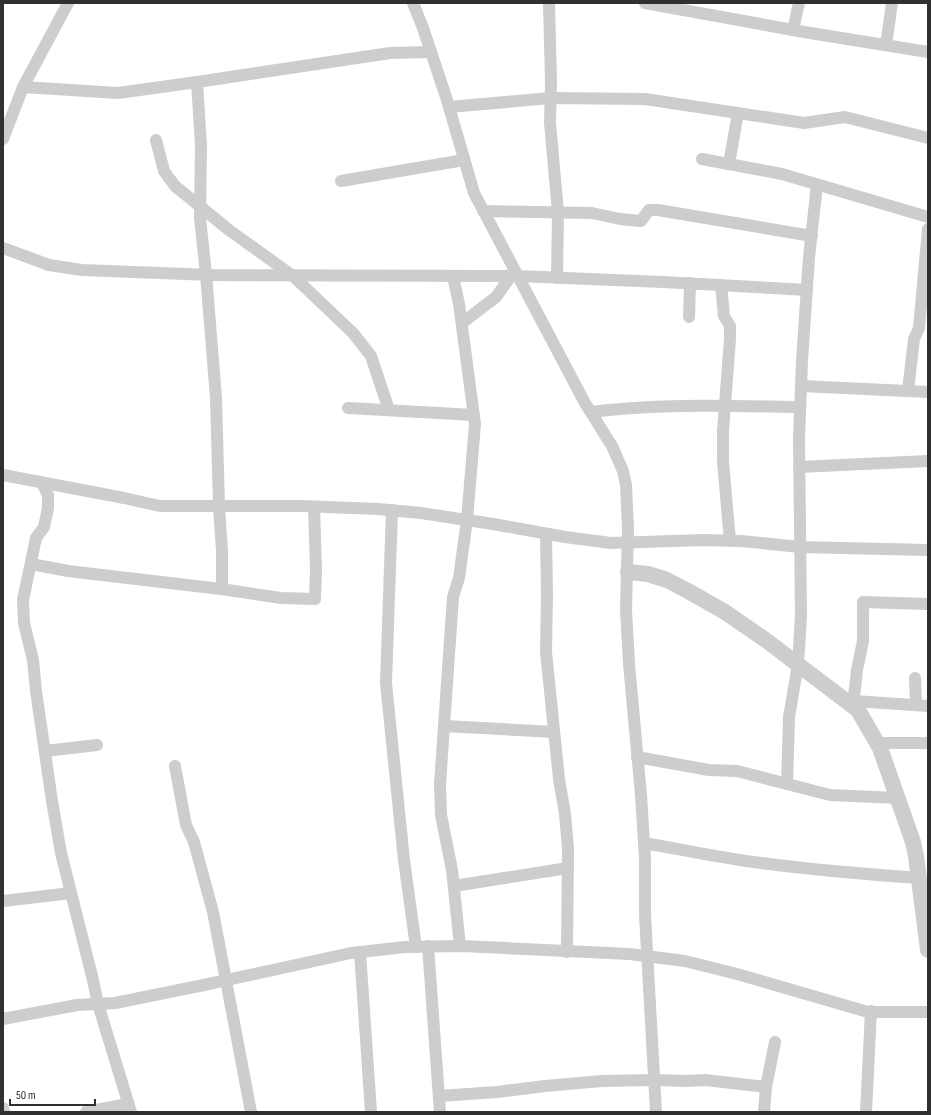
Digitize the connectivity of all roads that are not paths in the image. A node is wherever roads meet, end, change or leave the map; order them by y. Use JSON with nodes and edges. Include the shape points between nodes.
{"nodes":[{"id":1,"x":68,"y":3,"type":"edge"},
{"id":2,"x":413,"y":3,"type":"edge"},
{"id":3,"x":549,"y":3,"type":"edge"},
{"id":4,"x":645,"y":3,"type":"edge"},
{"id":5,"x":799,"y":3,"type":"edge"},
{"id":6,"x":892,"y":3,"type":"edge"},
{"id":7,"x":793,"y":30,"type":"junction"},
{"id":8,"x":886,"y":45,"type":"junction"},
{"id":9,"x":431,"y":52,"type":"junction"},
{"id":10,"x":928,"y":52,"type":"edge"},
{"id":11,"x":198,"y":82,"type":"junction"},
{"id":12,"x":23,"y":87,"type":"junction"},
{"id":13,"x":551,"y":98,"type":"junction"},
{"id":14,"x":449,"y":107,"type":"junction"},
{"id":15,"x":738,"y":113,"type":"junction"},
{"id":16,"x":928,"y":138,"type":"edge"},
{"id":17,"x":3,"y":139,"type":"edge"},
{"id":18,"x":156,"y":140,"type":"dead end"},
{"id":19,"x":702,"y":159,"type":"dead end"},
{"id":20,"x":464,"y":160,"type":"junction"},
{"id":21,"x":729,"y":164,"type":"junction"},
{"id":22,"x":341,"y":181,"type":"dead end"},
{"id":23,"x":817,"y":185,"type":"junction"},
{"id":24,"x":200,"y":206,"type":"junction"},
{"id":25,"x":483,"y":211,"type":"junction"},
{"id":26,"x":558,"y":212,"type":"junction"},
{"id":27,"x":928,"y":217,"type":"edge"},
{"id":28,"x":928,"y":229,"type":"edge"},
{"id":29,"x":812,"y":236,"type":"junction"},
{"id":30,"x":3,"y":248,"type":"edge"},
{"id":31,"x":206,"y":274,"type":"junction"},
{"id":32,"x":293,"y":276,"type":"junction"},
{"id":33,"x":453,"y":276,"type":"junction"},
{"id":34,"x":514,"y":276,"type":"junction"},
{"id":35,"x":557,"y":278,"type":"junction"},
{"id":36,"x":690,"y":283,"type":"junction"},
{"id":37,"x":721,"y":285,"type":"junction"},
{"id":38,"x":807,"y":290,"type":"junction"},
{"id":39,"x":689,"y":317,"type":"dead end"},
{"id":40,"x":462,"y":323,"type":"junction"},
{"id":41,"x":801,"y":386,"type":"junction"},
{"id":42,"x":908,"y":391,"type":"junction"},
{"id":43,"x":928,"y":392,"type":"edge"},
{"id":44,"x":725,"y":406,"type":"junction"},
{"id":45,"x":800,"y":407,"type":"junction"},
{"id":46,"x":348,"y":408,"type":"dead end"},
{"id":47,"x":389,"y":410,"type":"junction"},
{"id":48,"x":591,"y":412,"type":"junction"},
{"id":49,"x":474,"y":415,"type":"junction"},
{"id":50,"x":928,"y":461,"type":"edge"},
{"id":51,"x":799,"y":467,"type":"junction"},
{"id":52,"x":3,"y":475,"type":"edge"},
{"id":53,"x":42,"y":482,"type":"junction"},
{"id":54,"x":219,"y":506,"type":"junction"},
{"id":55,"x":314,"y":507,"type":"junction"},
{"id":56,"x":392,"y":510,"type":"junction"},
{"id":57,"x":468,"y":520,"type":"junction"},
{"id":58,"x":546,"y":534,"type":"junction"},
{"id":59,"x":730,"y":541,"type":"junction"},
{"id":60,"x":628,"y":543,"type":"junction"},
{"id":61,"x":800,"y":547,"type":"junction"},
{"id":62,"x":928,"y":550,"type":"edge"},
{"id":63,"x":31,"y":564,"type":"junction"},
{"id":64,"x":628,"y":572,"type":"junction"},
{"id":65,"x":222,"y":589,"type":"junction"},
{"id":66,"x":928,"y":604,"type":"edge"},
{"id":67,"x":798,"y":664,"type":"junction"},
{"id":68,"x":915,"y":678,"type":"dead end"},
{"id":69,"x":853,"y":703,"type":"junction"},
{"id":70,"x":922,"y":706,"type":"edge"},
{"id":71,"x":444,"y":726,"type":"junction"},
{"id":72,"x":554,"y":732,"type":"junction"},
{"id":73,"x":878,"y":743,"type":"junction"},
{"id":74,"x":928,"y":743,"type":"edge"},
{"id":75,"x":97,"y":745,"type":"dead end"},
{"id":76,"x":45,"y":750,"type":"junction"},
{"id":77,"x":638,"y":757,"type":"junction"},
{"id":78,"x":175,"y":766,"type":"dead end"},
{"id":79,"x":786,"y":784,"type":"junction"},
{"id":80,"x":898,"y":798,"type":"junction"},
{"id":81,"x":644,"y":843,"type":"junction"},
{"id":82,"x":568,"y":868,"type":"junction"},
{"id":83,"x":919,"y":878,"type":"junction"},
{"id":84,"x":454,"y":886,"type":"junction"},
{"id":85,"x":71,"y":894,"type":"junction"},
{"id":86,"x":3,"y":901,"type":"edge"},
{"id":87,"x":422,"y":946,"type":"junction"},
{"id":88,"x":460,"y":946,"type":"junction"},
{"id":89,"x":928,"y":950,"type":"edge"},
{"id":90,"x":360,"y":952,"type":"junction"},
{"id":91,"x":567,"y":952,"type":"junction"},
{"id":92,"x":648,"y":957,"type":"junction"},
{"id":93,"x":227,"y":980,"type":"junction"},
{"id":94,"x":98,"y":1004,"type":"junction"},
{"id":95,"x":871,"y":1012,"type":"junction"},
{"id":96,"x":928,"y":1012,"type":"edge"},
{"id":97,"x":3,"y":1019,"type":"edge"},
{"id":98,"x":776,"y":1042,"type":"dead end"},
{"id":99,"x":654,"y":1080,"type":"junction"},
{"id":100,"x":766,"y":1087,"type":"junction"},
{"id":101,"x":438,"y":1096,"type":"junction"},
{"id":102,"x":3,"y":1108,"type":"edge"},
{"id":103,"x":129,"y":1108,"type":"edge"},
{"id":104,"x":4,"y":1112,"type":"edge"},
{"id":105,"x":86,"y":1112,"type":"edge"},
{"id":106,"x":251,"y":1112,"type":"edge"},
{"id":107,"x":371,"y":1112,"type":"edge"},
{"id":108,"x":440,"y":1112,"type":"edge"},
{"id":109,"x":656,"y":1112,"type":"edge"},
{"id":110,"x":764,"y":1112,"type":"edge"},
{"id":111,"x":866,"y":1112,"type":"edge"}],
"edges":[{"from":1,"to":12,"type":"street"},
{"from":2,"to":9,"type":"street"},
{"from":3,"to":13,"type":"street"},
{"from":4,"to":7,"type":"street"},
{"from":5,"to":7,"type":"street"},
{"from":6,"to":8,"type":"street"},
{"from":7,"to":8,"type":"street"},
{"from":8,"to":10,"type":"street"},
{"from":9,"to":11,"type":"street","via":[[390,53]]},
{"from":9,"to":14,"type":"street"},
{"from":11,"to":12,"type":"street","via":[[118,93]]},
{"from":11,"to":24,"type":"street"},
{"from":12,"to":17,"type":"street"},
{"from":13,"to":14,"type":"street"},
{"from":13,"to":15,"type":"street","via":[[645,99]]},
{"from":13,"to":26,"type":"street","via":[[550,123]]},
{"from":14,"to":20,"type":"street"},
{"from":15,"to":16,"type":"street","via":[[804,123],[845,117]]},
{"from":15,"to":21,"type":"street"},
{"from":18,"to":24,"type":"street","via":[[164,171],[175,186]]},
{"from":19,"to":21,"type":"street"},
{"from":20,"to":22,"type":"street"},
{"from":20,"to":25,"type":"street","via":[[474,193]]},
{"from":21,"to":23,"type":"street","via":[[782,174]]},
{"from":23,"to":27,"type":"street"},
{"from":23,"to":29,"type":"street"},
{"from":24,"to":31,"type":"street"},
{"from":24,"to":32,"type":"street"},
{"from":25,"to":26,"type":"street"},
{"from":25,"to":34,"type":"street"},
{"from":26,"to":29,"type":"street","via":[[592,213],[641,221],[649,210],[658,210]]},
{"from":26,"to":35,"type":"street"},
{"from":28,"to":42,"type":"street","via":[[919,328],[914,339]]},
{"from":29,"to":38,"type":"street"},
{"from":30,"to":31,"type":"street","via":[[49,265],[82,270]]},
{"from":31,"to":32,"type":"street"},
{"from":31,"to":54,"type":"street","via":[[216,398]]},
{"from":32,"to":33,"type":"street"},
{"from":32,"to":47,"type":"street","via":[[352,333],[371,356]]},
{"from":33,"to":34,"type":"street"},
{"from":33,"to":40,"type":"street"},
{"from":34,"to":35,"type":"street"},
{"from":34,"to":40,"type":"street","via":[[496,297]]},
{"from":34,"to":48,"type":"street"},
{"from":35,"to":36,"type":"street"},
{"from":36,"to":37,"type":"street"},
{"from":36,"to":39,"type":"street"},
{"from":37,"to":38,"type":"street"},
{"from":37,"to":44,"type":"street","via":[[724,316],[730,326]]},
{"from":38,"to":41,"type":"street"},
{"from":40,"to":49,"type":"street"},
{"from":41,"to":42,"type":"street"},
{"from":41,"to":45,"type":"street"},
{"from":42,"to":43,"type":"street"},
{"from":44,"to":45,"type":"street"},
{"from":44,"to":48,"type":"street"},
{"from":44,"to":59,"type":"street","via":[[723,462]]},
{"from":45,"to":51,"type":"street"},
{"from":46,"to":47,"type":"street"},
{"from":47,"to":49,"type":"street"},
{"from":48,"to":60,"type":"street","via":[[612,446],[623,471],[626,485]]},
{"from":49,"to":57,"type":"street"},
{"from":50,"to":51,"type":"street"},
{"from":51,"to":61,"type":"street"},
{"from":52,"to":53,"type":"street"},
{"from":53,"to":54,"type":"street","via":[[160,506]]},
{"from":53,"to":63,"type":"street","via":[[48,495],[48,508],[44,527],[36,538]]},
{"from":54,"to":55,"type":"street"},
{"from":54,"to":65,"type":"street"},
{"from":55,"to":56,"type":"street"},
{"from":55,"to":65,"type":"street","via":[[315,599],[281,598]]},
{"from":56,"to":57,"type":"street"},
{"from":56,"to":87,"type":"street","via":[[386,683],[404,860]]},
{"from":57,"to":58,"type":"street"},
{"from":57,"to":71,"type":"street","via":[[459,578],[453,597]]},
{"from":58,"to":60,"type":"street"},
{"from":58,"to":72,"type":"street","via":[[546,652]]},
{"from":59,"to":60,"type":"street"},
{"from":59,"to":61,"type":"street"},
{"from":60,"to":64,"type":"street"},
{"from":61,"to":62,"type":"street"},
{"from":61,"to":67,"type":"street","via":[[801,616]]},
{"from":63,"to":65,"type":"street","via":[[68,571]]},
{"from":63,"to":76,"type":"street","via":[[23,600],[24,623],[33,660]]},
{"from":64,"to":67,"type":"street","via":[[648,574],[667,580],[688,591],[725,612]]},
{"from":64,"to":77,"type":"street","via":[[628,664]]},
{"from":66,"to":69,"type":"street","via":[[862,602],[863,641]]},
{"from":67,"to":69,"type":"street"},
{"from":67,"to":79,"type":"street","via":[[789,717]]},
{"from":68,"to":70,"type":"street"},
{"from":69,"to":70,"type":"street"},
{"from":69,"to":73,"type":"street"},
{"from":71,"to":72,"type":"street"},
{"from":71,"to":84,"type":"street","via":[[440,784],[441,815]]},
{"from":72,"to":82,"type":"street","via":[[568,848]]},
{"from":73,"to":74,"type":"street"},
{"from":73,"to":80,"type":"street"},
{"from":75,"to":76,"type":"street"},
{"from":76,"to":85,"type":"street","via":[[61,853]]},
{"from":77,"to":79,"type":"street","via":[[709,770],[737,772]]},
{"from":77,"to":81,"type":"street"},
{"from":78,"to":93,"type":"street","via":[[186,825],[194,842],[213,912]]},
{"from":79,"to":80,"type":"street","via":[[830,795]]},
{"from":80,"to":83,"type":"street","via":[[913,842]]},
{"from":81,"to":83,"type":"street","via":[[791,867]]},
{"from":81,"to":92,"type":"street"},
{"from":82,"to":84,"type":"street"},
{"from":82,"to":91,"type":"street"},
{"from":83,"to":89,"type":"street"},
{"from":84,"to":88,"type":"street"},
{"from":85,"to":86,"type":"street"},
{"from":85,"to":94,"type":"street"},
{"from":87,"to":88,"type":"street"},
{"from":87,"to":90,"type":"street"},
{"from":87,"to":101,"type":"street"},
{"from":88,"to":91,"type":"street"},
{"from":90,"to":93,"type":"street"},
{"from":90,"to":107,"type":"street"},
{"from":91,"to":92,"type":"street"},
{"from":92,"to":95,"type":"street","via":[[692,963]]},
{"from":92,"to":99,"type":"street"},
{"from":93,"to":94,"type":"street","via":[[115,1003]]},
{"from":93,"to":106,"type":"street"},
{"from":94,"to":97,"type":"street","via":[[77,1005]]},
{"from":94,"to":103,"type":"street"},
{"from":95,"to":96,"type":"street"},
{"from":95,"to":111,"type":"street"},
{"from":98,"to":100,"type":"street"},
{"from":99,"to":100,"type":"street","via":[[705,1080]]},
{"from":99,"to":101,"type":"street","via":[[602,1081]]},
{"from":99,"to":109,"type":"street"},
{"from":100,"to":110,"type":"street"},
{"from":101,"to":108,"type":"street"},
{"from":102,"to":104,"type":"street"},
{"from":103,"to":105,"type":"street"}]}
